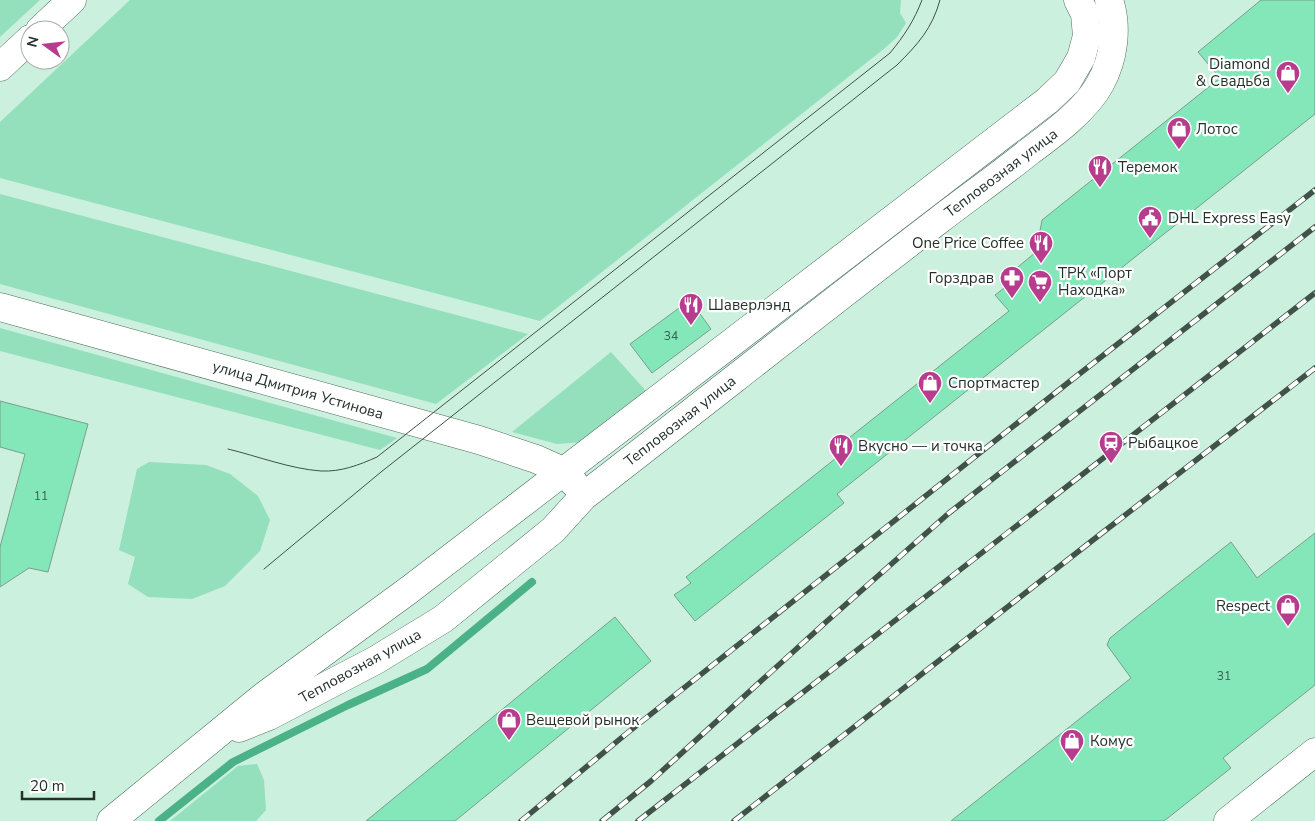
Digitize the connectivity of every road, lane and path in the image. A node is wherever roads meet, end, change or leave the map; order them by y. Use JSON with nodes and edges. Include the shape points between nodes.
{"nodes":[{"id":1,"x":72,"y":0,"type":"edge"},
{"id":2,"x":1078,"y":0,"type":"edge"},
{"id":3,"x":1109,"y":0,"type":"edge"},
{"id":4,"x":51,"y":20,"type":"edge"},
{"id":5,"x":20,"y":48,"type":"edge"},
{"id":6,"x":0,"y":67,"type":"edge"},
{"id":7,"x":0,"y":307,"type":"edge"},
{"id":8,"x":564,"y":472,"type":"junction"},
{"id":9,"x":584,"y":496,"type":"junction"},
{"id":10,"x":216,"y":736,"type":"junction"},
{"id":11,"x":1315,"y":752,"type":"edge"},
{"id":12,"x":111,"y":821,"type":"edge"},
{"id":13,"x":1228,"y":821,"type":"edge"}],
"edges":[{"from":1,"to":4,"type":"street"},
{"from":2,"to":8,"type":"street","name":"Тепловозная улица","via":[[1085,14],[1087,36],[1081,58],[1068,82]]},
{"from":3,"to":9,"type":"street","name":"Тепловозная улица","via":[[1114,14],[1110,60],[1100,84],[1061,128]]},
{"from":5,"to":6,"type":"street"},
{"from":7,"to":8,"type":"street","name":"улица Дмитрия Устинова","via":[[471,438],[536,459]]},
{"from":8,"to":9,"type":"street","name":"улица Дмитрия Устинова"},
{"from":8,"to":10,"type":"street","name":"Тепловозная улица","via":[[264,696]]},
{"from":9,"to":10,"type":"street","name":"Тепловозная улица","via":[[553,530],[443,619],[376,660],[269,716]]},
{"from":10,"to":12,"type":"street","name":"Тепловозная улица"},
{"from":11,"to":13,"type":"street"}]}
